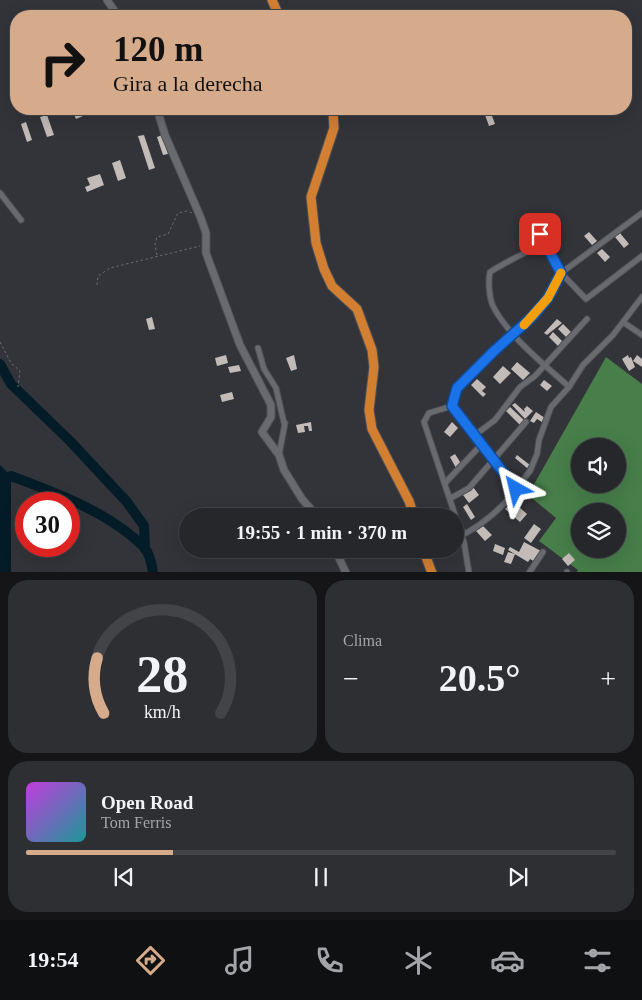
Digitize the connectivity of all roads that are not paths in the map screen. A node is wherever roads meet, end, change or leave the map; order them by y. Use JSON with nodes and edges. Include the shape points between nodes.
{"nodes":[{"id":1,"x":159,"y":115,"type":"edge"},
{"id":2,"x":333,"y":115,"type":"edge"},
{"id":3,"x":0,"y":193,"type":"edge"},
{"id":4,"x":642,"y":213,"type":"edge"},
{"id":5,"x":21,"y":220,"type":"dead end"},
{"id":6,"x":540,"y":234,"type":"dead end"},
{"id":7,"x":545,"y":242,"type":"junction"},
{"id":8,"x":642,"y":256,"type":"edge"},
{"id":9,"x":561,"y":273,"type":"junction"},
{"id":10,"x":642,"y":297,"type":"edge"},
{"id":11,"x":587,"y":319,"type":"dead end"},
{"id":12,"x":623,"y":322,"type":"junction"},
{"id":13,"x":514,"y":334,"type":"junction"},
{"id":14,"x":642,"y":335,"type":"edge"},
{"id":15,"x":258,"y":348,"type":"dead end"},
{"id":16,"x":544,"y":364,"type":"junction"},
{"id":17,"x":569,"y":387,"type":"junction"},
{"id":18,"x":452,"y":406,"type":"junction"},
{"id":19,"x":526,"y":422,"type":"dead end"},
{"id":20,"x":475,"y":435,"type":"junction"},
{"id":21,"x":482,"y":444,"type":"junction"},
{"id":22,"x":279,"y":455,"type":"junction"},
{"id":23,"x":495,"y":461,"type":"junction"},
{"id":24,"x":446,"y":482,"type":"junction"},
{"id":25,"x":516,"y":489,"type":"junction"},
{"id":26,"x":451,"y":498,"type":"junction"},
{"id":27,"x":310,"y":508,"type":"edge"},
{"id":28,"x":411,"y":508,"type":"edge"},
{"id":29,"x":454,"y":508,"type":"edge"},
{"id":30,"x":464,"y":534,"type":"edge"},
{"id":31,"x":464,"y":542,"type":"edge"},
{"id":32,"x":543,"y":552,"type":"dead end"},
{"id":33,"x":339,"y":558,"type":"edge"},
{"id":34,"x":427,"y":558,"type":"edge"},
{"id":35,"x":346,"y":572,"type":"edge"},
{"id":36,"x":432,"y":572,"type":"edge"},
{"id":37,"x":468,"y":572,"type":"edge"},
{"id":38,"x":529,"y":572,"type":"edge"}],
"edges":[{"from":1,"to":22,"type":"street","via":[[206,233],[206,253],[240,345],[270,405],[270,417],[262,432]]},
{"from":2,"to":28,"type":"highway","via":[[334,128],[311,197],[316,243],[332,286],[356,309],[372,350],[374,367],[369,410],[372,429]]},
{"from":3,"to":5,"type":"street"},
{"from":4,"to":9,"type":"street"},
{"from":6,"to":7,"type":"street"},
{"from":7,"to":9,"type":"street"},
{"from":7,"to":13,"type":"street","via":[[514,256],[490,272],[492,305]]},
{"from":8,"to":9,"type":"street","via":[[586,299]]},
{"from":9,"to":13,"type":"street","via":[[548,298]]},
{"from":10,"to":12,"type":"street"},
{"from":11,"to":16,"type":"street"},
{"from":12,"to":14,"type":"street"},
{"from":12,"to":17,"type":"street","via":[[583,365]]},
{"from":13,"to":16,"type":"street"},
{"from":13,"to":18,"type":"street","via":[[457,388]]},
{"from":15,"to":22,"type":"street","via":[[264,369],[276,388],[284,423]]},
{"from":16,"to":17,"type":"street"},
{"from":16,"to":20,"type":"street","via":[[536,376],[520,387],[495,420]]},
{"from":17,"to":25,"type":"street","via":[[551,407],[538,454]]},
{"from":18,"to":20,"type":"street"},
{"from":18,"to":24,"type":"street","via":[[430,413],[424,422]]},
{"from":19,"to":23,"type":"street"},
{"from":20,"to":21,"type":"street"},
{"from":21,"to":23,"type":"street"},
{"from":21,"to":24,"type":"street"},
{"from":22,"to":27,"type":"street","via":[[292,483]]},
{"from":23,"to":25,"type":"street"},
{"from":23,"to":26,"type":"street","via":[[469,488]]},
{"from":24,"to":26,"type":"street"},
{"from":25,"to":30,"type":"street","via":[[480,526]]},
{"from":26,"to":29,"type":"street"},
{"from":31,"to":37,"type":"street"},
{"from":32,"to":38,"type":"street"},
{"from":33,"to":35,"type":"street"},
{"from":34,"to":36,"type":"highway"}]}
